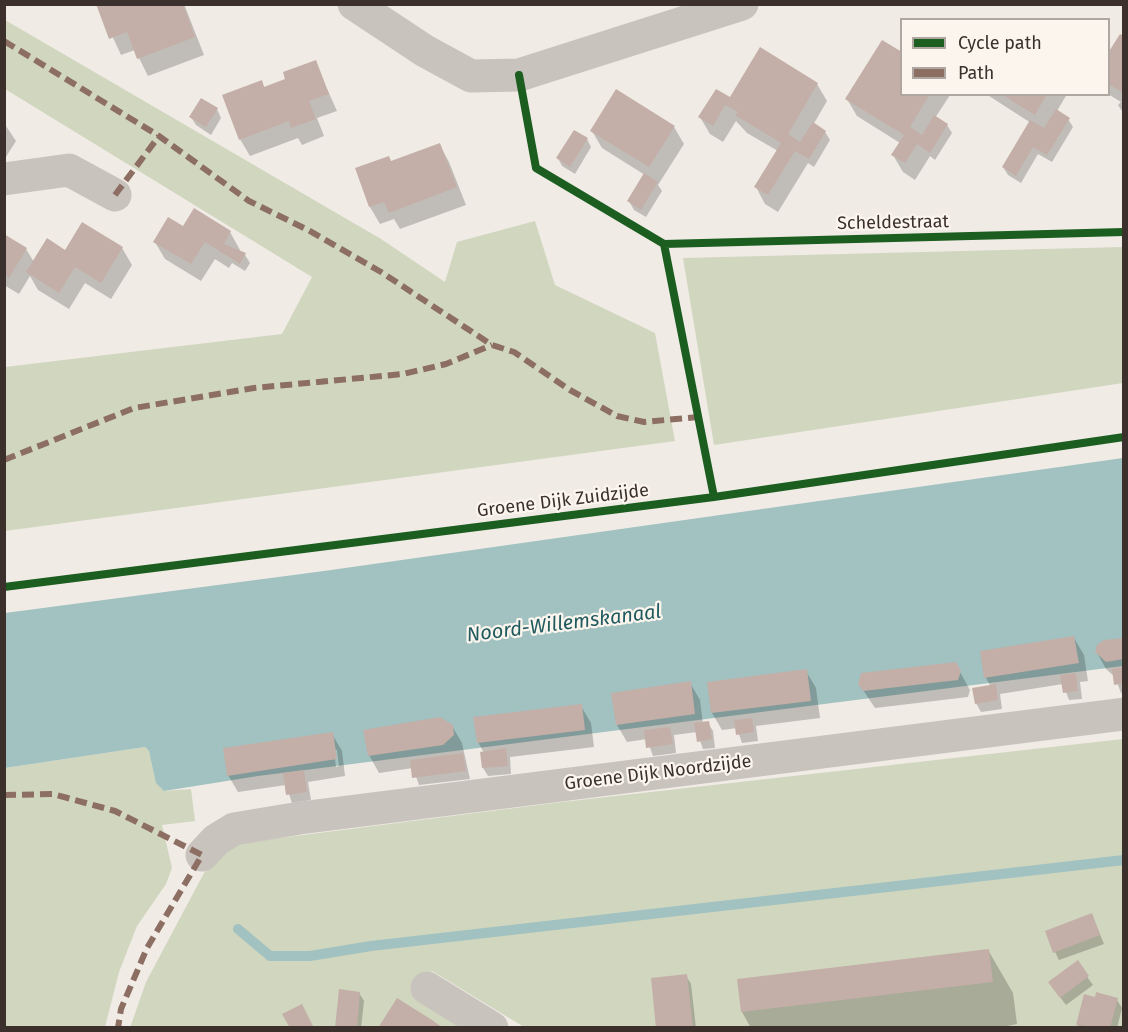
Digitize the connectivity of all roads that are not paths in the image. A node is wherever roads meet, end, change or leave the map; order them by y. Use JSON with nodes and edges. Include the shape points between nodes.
{"nodes":[{"id":1,"x":354,"y":4,"type":"edge"},
{"id":2,"x":742,"y":4,"type":"edge"},
{"id":3,"x":4,"y":179,"type":"edge"},
{"id":4,"x":114,"y":195,"type":"dead end"},
{"id":5,"x":1124,"y":714,"type":"edge"},
{"id":6,"x":202,"y":855,"type":"dead end"},
{"id":7,"x":427,"y":988,"type":"dead end"},
{"id":8,"x":492,"y":1028,"type":"edge"}],
"edges":[{"from":1,"to":2,"type":"street","via":[[471,76],[519,75]]},
{"from":3,"to":4,"type":"street","via":[[69,170]]},
{"from":5,"to":6,"type":"street","name":"Groene Dijk Noordzijde","via":[[300,818],[234,829]]},
{"from":7,"to":8,"type":"street"}]}
